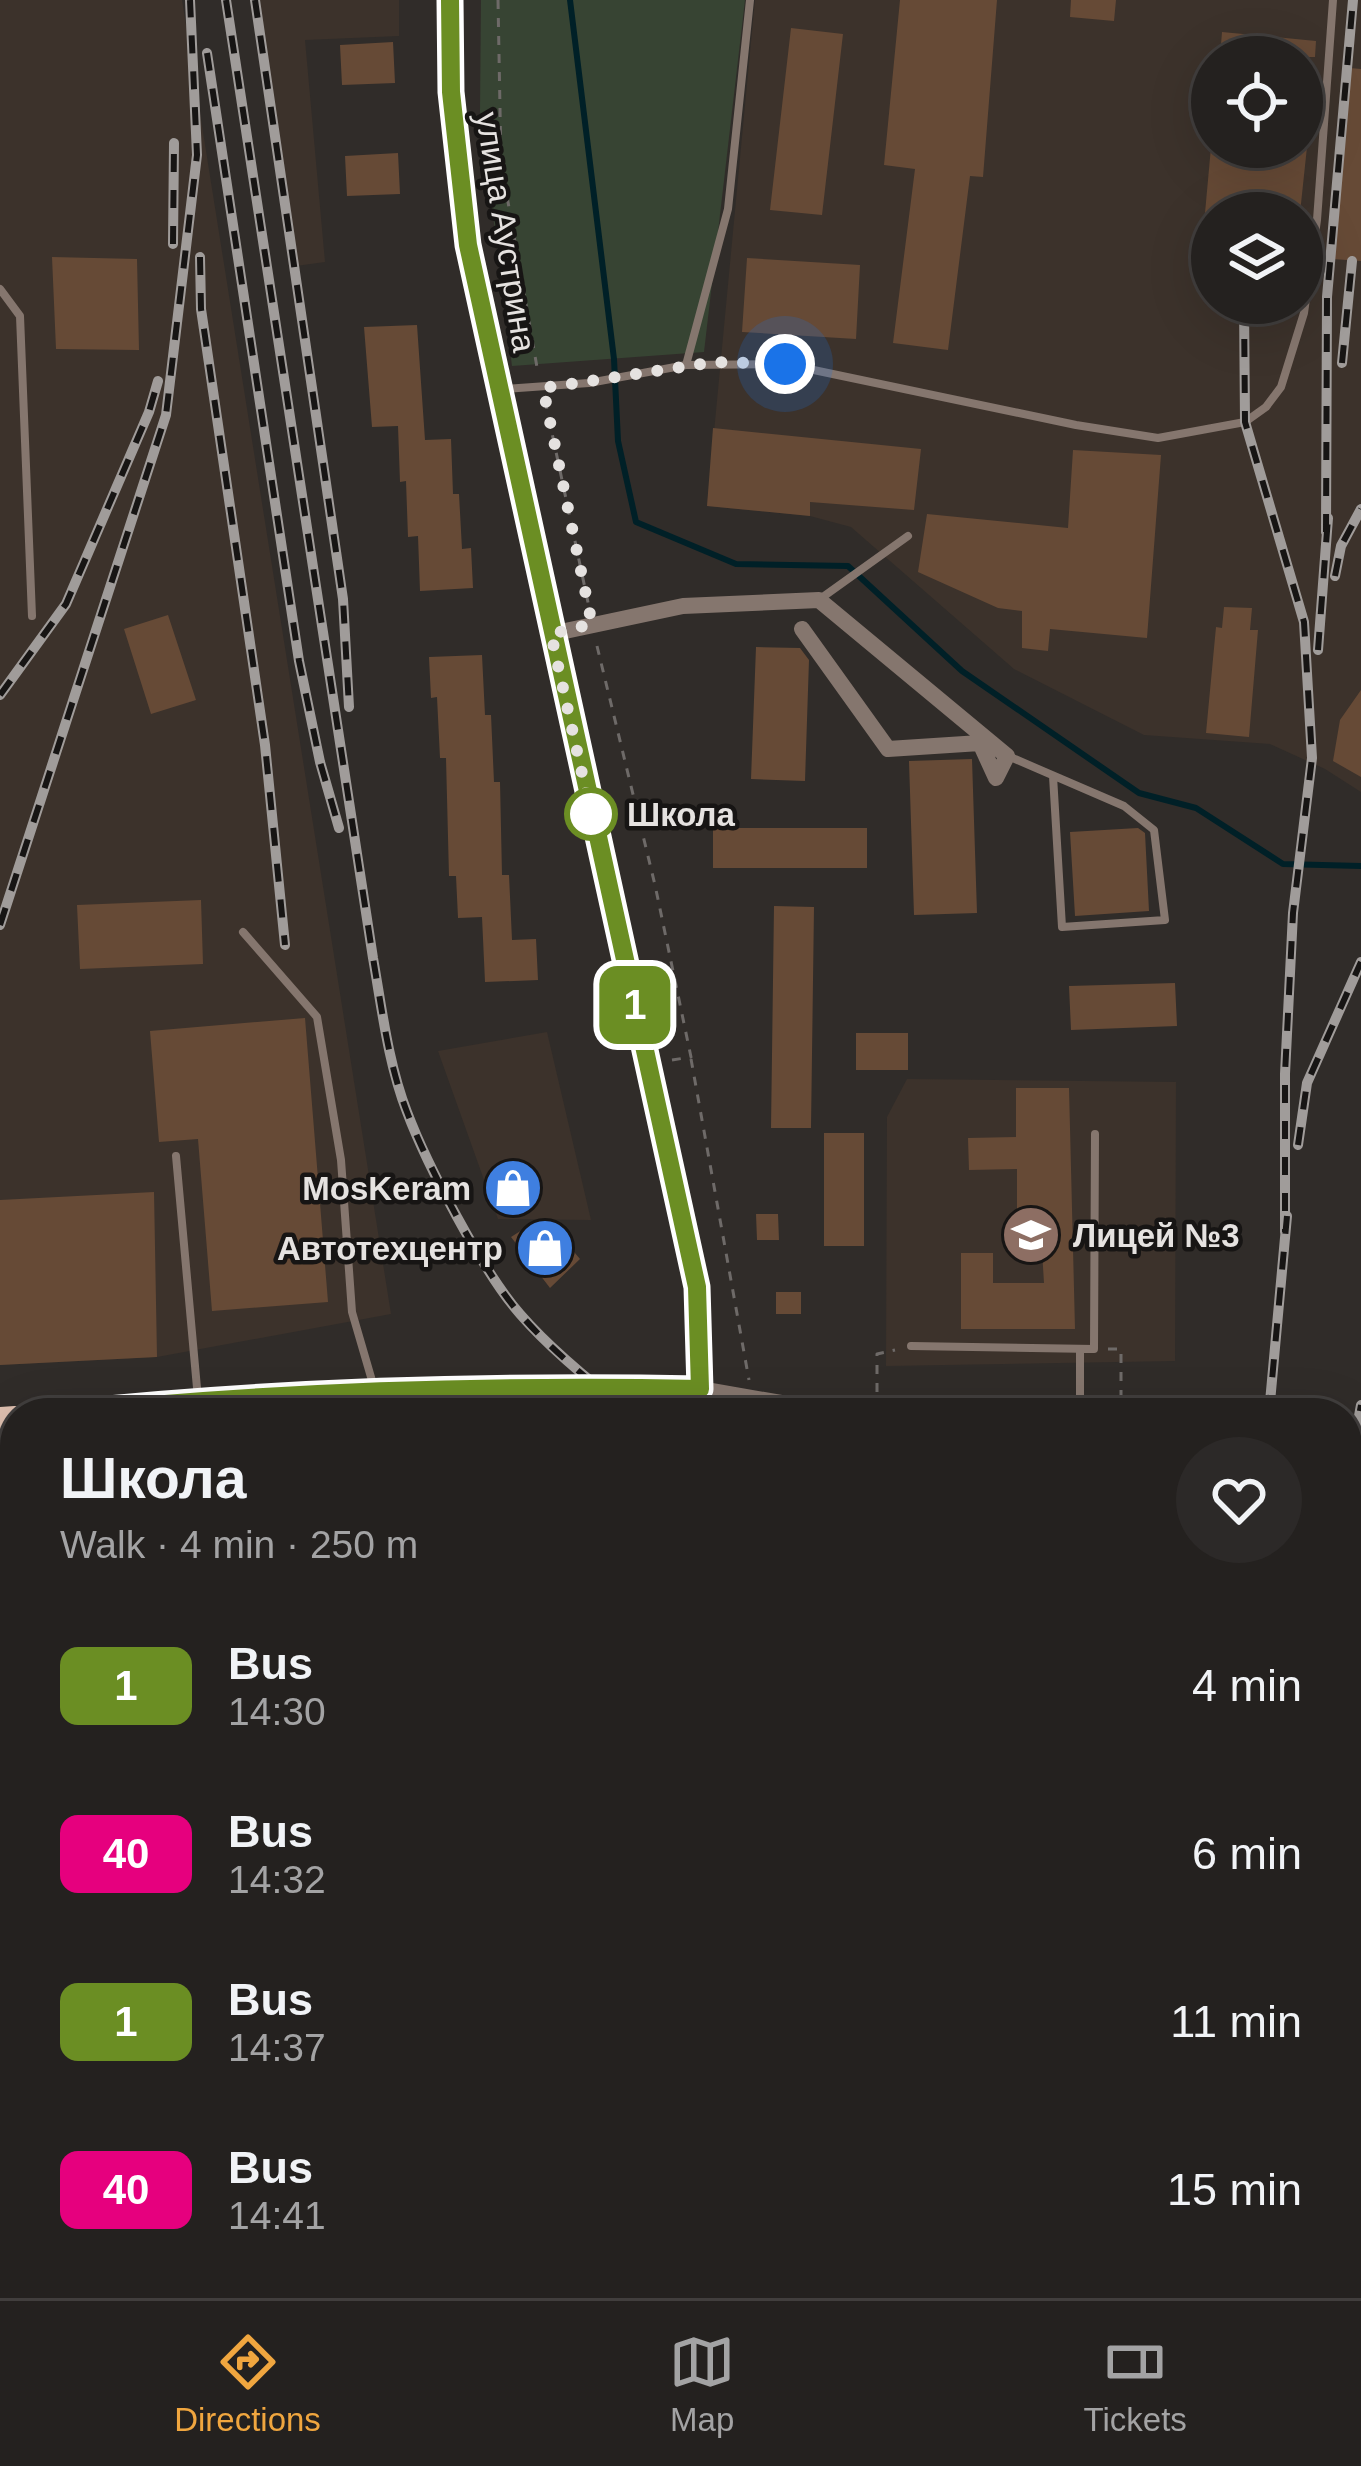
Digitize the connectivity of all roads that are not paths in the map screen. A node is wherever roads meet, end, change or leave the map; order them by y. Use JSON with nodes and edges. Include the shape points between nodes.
{"nodes":[{"id":1,"x":450,"y":0,"type":"edge"},
{"id":2,"x":751,"y":0,"type":"edge"},
{"id":3,"x":1333,"y":0,"type":"edge"},
{"id":4,"x":0,"y":289,"type":"edge"},
{"id":5,"x":686,"y":365,"type":"junction"},
{"id":6,"x":498,"y":390,"type":"junction"},
{"id":7,"x":908,"y":536,"type":"dead end"},
{"id":8,"x":819,"y":600,"type":"junction"},
{"id":9,"x":32,"y":616,"type":"dead end"},
{"id":10,"x":802,"y":629,"type":"dead end"},
{"id":11,"x":551,"y":634,"type":"junction"},
{"id":12,"x":1007,"y":756,"type":"junction"},
{"id":13,"x":1053,"y":776,"type":"dead end"},
{"id":14,"x":243,"y":932,"type":"dead end"},
{"id":15,"x":1095,"y":1134,"type":"dead end"},
{"id":16,"x":176,"y":1156,"type":"dead end"},
{"id":17,"x":911,"y":1346,"type":"road end"},
{"id":18,"x":1080,"y":1348,"type":"junction"},
{"id":19,"x":519,"y":1387,"type":"junction"},
{"id":20,"x":700,"y":1389,"type":"junction"},
{"id":21,"x":375,"y":1392,"type":"junction"},
{"id":22,"x":198,"y":1398,"type":"edge"},
{"id":23,"x":242,"y":1398,"type":"edge"},
{"id":24,"x":522,"y":1398,"type":"edge"},
{"id":25,"x":760,"y":1398,"type":"edge"},
{"id":26,"x":1080,"y":1398,"type":"edge"}],
"edges":[{"from":1,"to":6,"type":"main road","name":"улица Аустрина","via":[[468,245]]},
{"from":2,"to":5,"type":"lane","via":[[728,209]]},
{"from":3,"to":5,"type":"lane","via":[[1304,313],[1281,387],[1245,422],[1159,438],[785,364]]},
{"from":4,"to":9,"type":"lane","via":[[20,316]]},
{"from":5,"to":6,"type":"lane"},
{"from":6,"to":11,"type":"main road","name":"улица Аустрина"},
{"from":7,"to":8,"type":"lane"},
{"from":8,"to":11,"type":"street","via":[[683,606]]},
{"from":8,"to":12,"type":"street"},
{"from":10,"to":12,"type":"street","via":[[888,749],[980,743],[996,778]]},
{"from":11,"to":20,"type":"main road","name":"улица Аустрина","via":[[697,1287]]},
{"from":12,"to":13,"type":"lane","via":[[1124,806],[1154,830],[1165,920],[1062,928]]},
{"from":14,"to":21,"type":"lane","via":[[317,1017],[341,1160],[352,1312]]},
{"from":15,"to":18,"type":"lane","via":[[1094,1349]]},
{"from":16,"to":22,"type":"lane"},
{"from":17,"to":18,"type":"lane"},
{"from":18,"to":26,"type":"lane"},
{"from":19,"to":20,"type":"main road"},
{"from":19,"to":21,"type":"main road"},
{"from":19,"to":24,"type":"lane"},
{"from":20,"to":25,"type":"street"},
{"from":21,"to":23,"type":"main road"}]}
